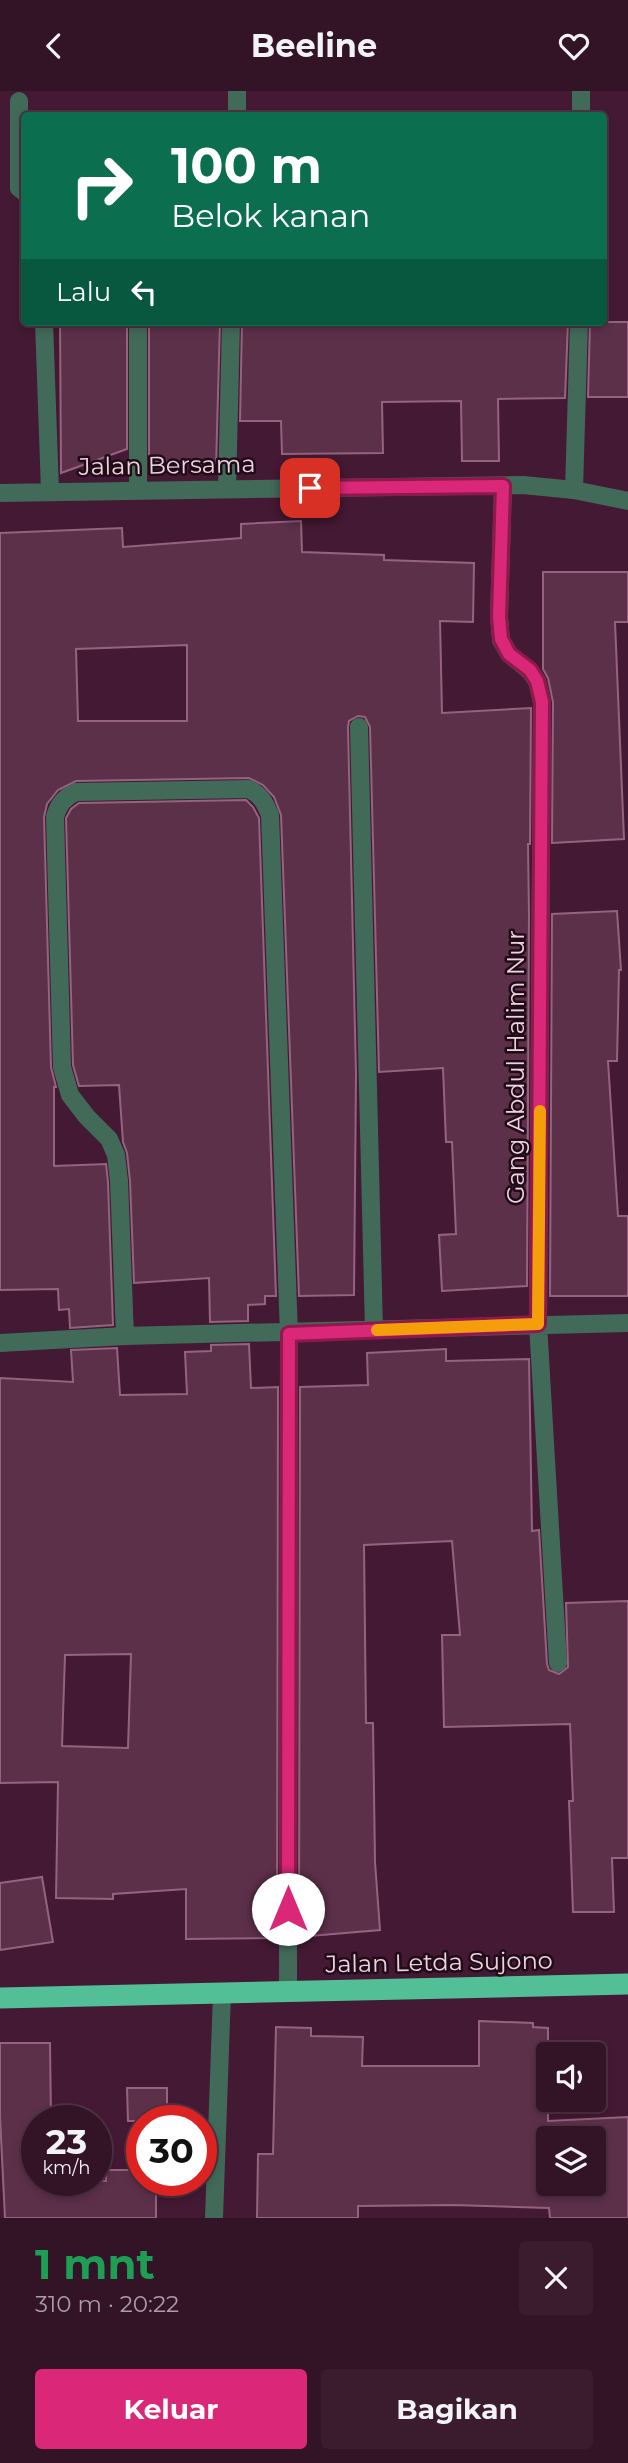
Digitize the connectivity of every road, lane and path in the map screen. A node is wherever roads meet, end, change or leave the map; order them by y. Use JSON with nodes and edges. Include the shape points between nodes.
{"nodes":[{"id":1,"x":237,"y":91,"type":"edge"},
{"id":2,"x":581,"y":91,"type":"edge"},
{"id":3,"x":19,"y":101,"type":"dead end"},
{"id":4,"x":237,"y":112,"type":"edge"},
{"id":5,"x":581,"y":112,"type":"edge"},
{"id":6,"x":21,"y":190,"type":"edge"},
{"id":7,"x":44,"y":326,"type":"edge"},
{"id":8,"x":138,"y":326,"type":"edge"},
{"id":9,"x":231,"y":326,"type":"edge"},
{"id":10,"x":579,"y":326,"type":"edge"},
{"id":11,"x":503,"y":486,"type":"junction"},
{"id":12,"x":227,"y":489,"type":"junction"},
{"id":13,"x":50,"y":491,"type":"junction"},
{"id":14,"x":138,"y":491,"type":"junction"},
{"id":15,"x":574,"y":491,"type":"junction"},
{"id":16,"x":0,"y":493,"type":"edge"},
{"id":17,"x":628,"y":501,"type":"edge"},
{"id":18,"x":359,"y":727,"type":"dead end"},
{"id":19,"x":628,"y":1323,"type":"edge"},
{"id":20,"x":538,"y":1324,"type":"junction"},
{"id":21,"x":374,"y":1330,"type":"junction"},
{"id":22,"x":289,"y":1334,"type":"junction"},
{"id":23,"x":125,"y":1336,"type":"junction"},
{"id":24,"x":0,"y":1343,"type":"edge"},
{"id":25,"x":558,"y":1663,"type":"dead end"},
{"id":26,"x":628,"y":1984,"type":"edge"},
{"id":27,"x":288,"y":1992,"type":"junction"},
{"id":28,"x":222,"y":1993,"type":"junction"},
{"id":29,"x":0,"y":1998,"type":"edge"},
{"id":30,"x":214,"y":2218,"type":"edge"}],
"edges":[{"from":1,"to":4,"type":"street"},
{"from":2,"to":5,"type":"street"},
{"from":3,"to":6,"type":"street"},
{"from":7,"to":13,"type":"street"},
{"from":8,"to":14,"type":"street"},
{"from":9,"to":12,"type":"street"},
{"from":10,"to":15,"type":"street"},
{"from":11,"to":12,"type":"street","name":"Jalan Bersama"},
{"from":11,"to":15,"type":"street","name":"Jalan Bersama"},
{"from":11,"to":20,"type":"street","name":"Gang Abdul Halim Nur","via":[[501,639],[509,654],[530,670],[542,702]]},
{"from":12,"to":14,"type":"street","name":"Jalan Bersama"},
{"from":13,"to":14,"type":"street","name":"Jalan Bersama"},
{"from":13,"to":16,"type":"street","name":"Jalan Bersama"},
{"from":15,"to":17,"type":"street","name":"Jalan Bersama"},
{"from":18,"to":21,"type":"street"},
{"from":19,"to":20,"type":"street"},
{"from":20,"to":21,"type":"street"},
{"from":20,"to":25,"type":"street","name":"Gang Abdul Halim Nur"},
{"from":21,"to":22,"type":"street"},
{"from":22,"to":23,"type":"street"},
{"from":22,"to":23,"type":"street","via":[[270,815],[257,794],[231,788],[75,792],[59,805],[55,817],[62,1067],[70,1095],[109,1139],[116,1155]]},
{"from":22,"to":27,"type":"street"},
{"from":23,"to":24,"type":"street"},
{"from":26,"to":27,"type":"highway","name":"Jalan Letda Sujono"},
{"from":27,"to":28,"type":"highway","name":"Jalan Letda Sujono"},
{"from":28,"to":29,"type":"highway","name":"Jalan Letda Sujono"},
{"from":28,"to":30,"type":"street"}]}
